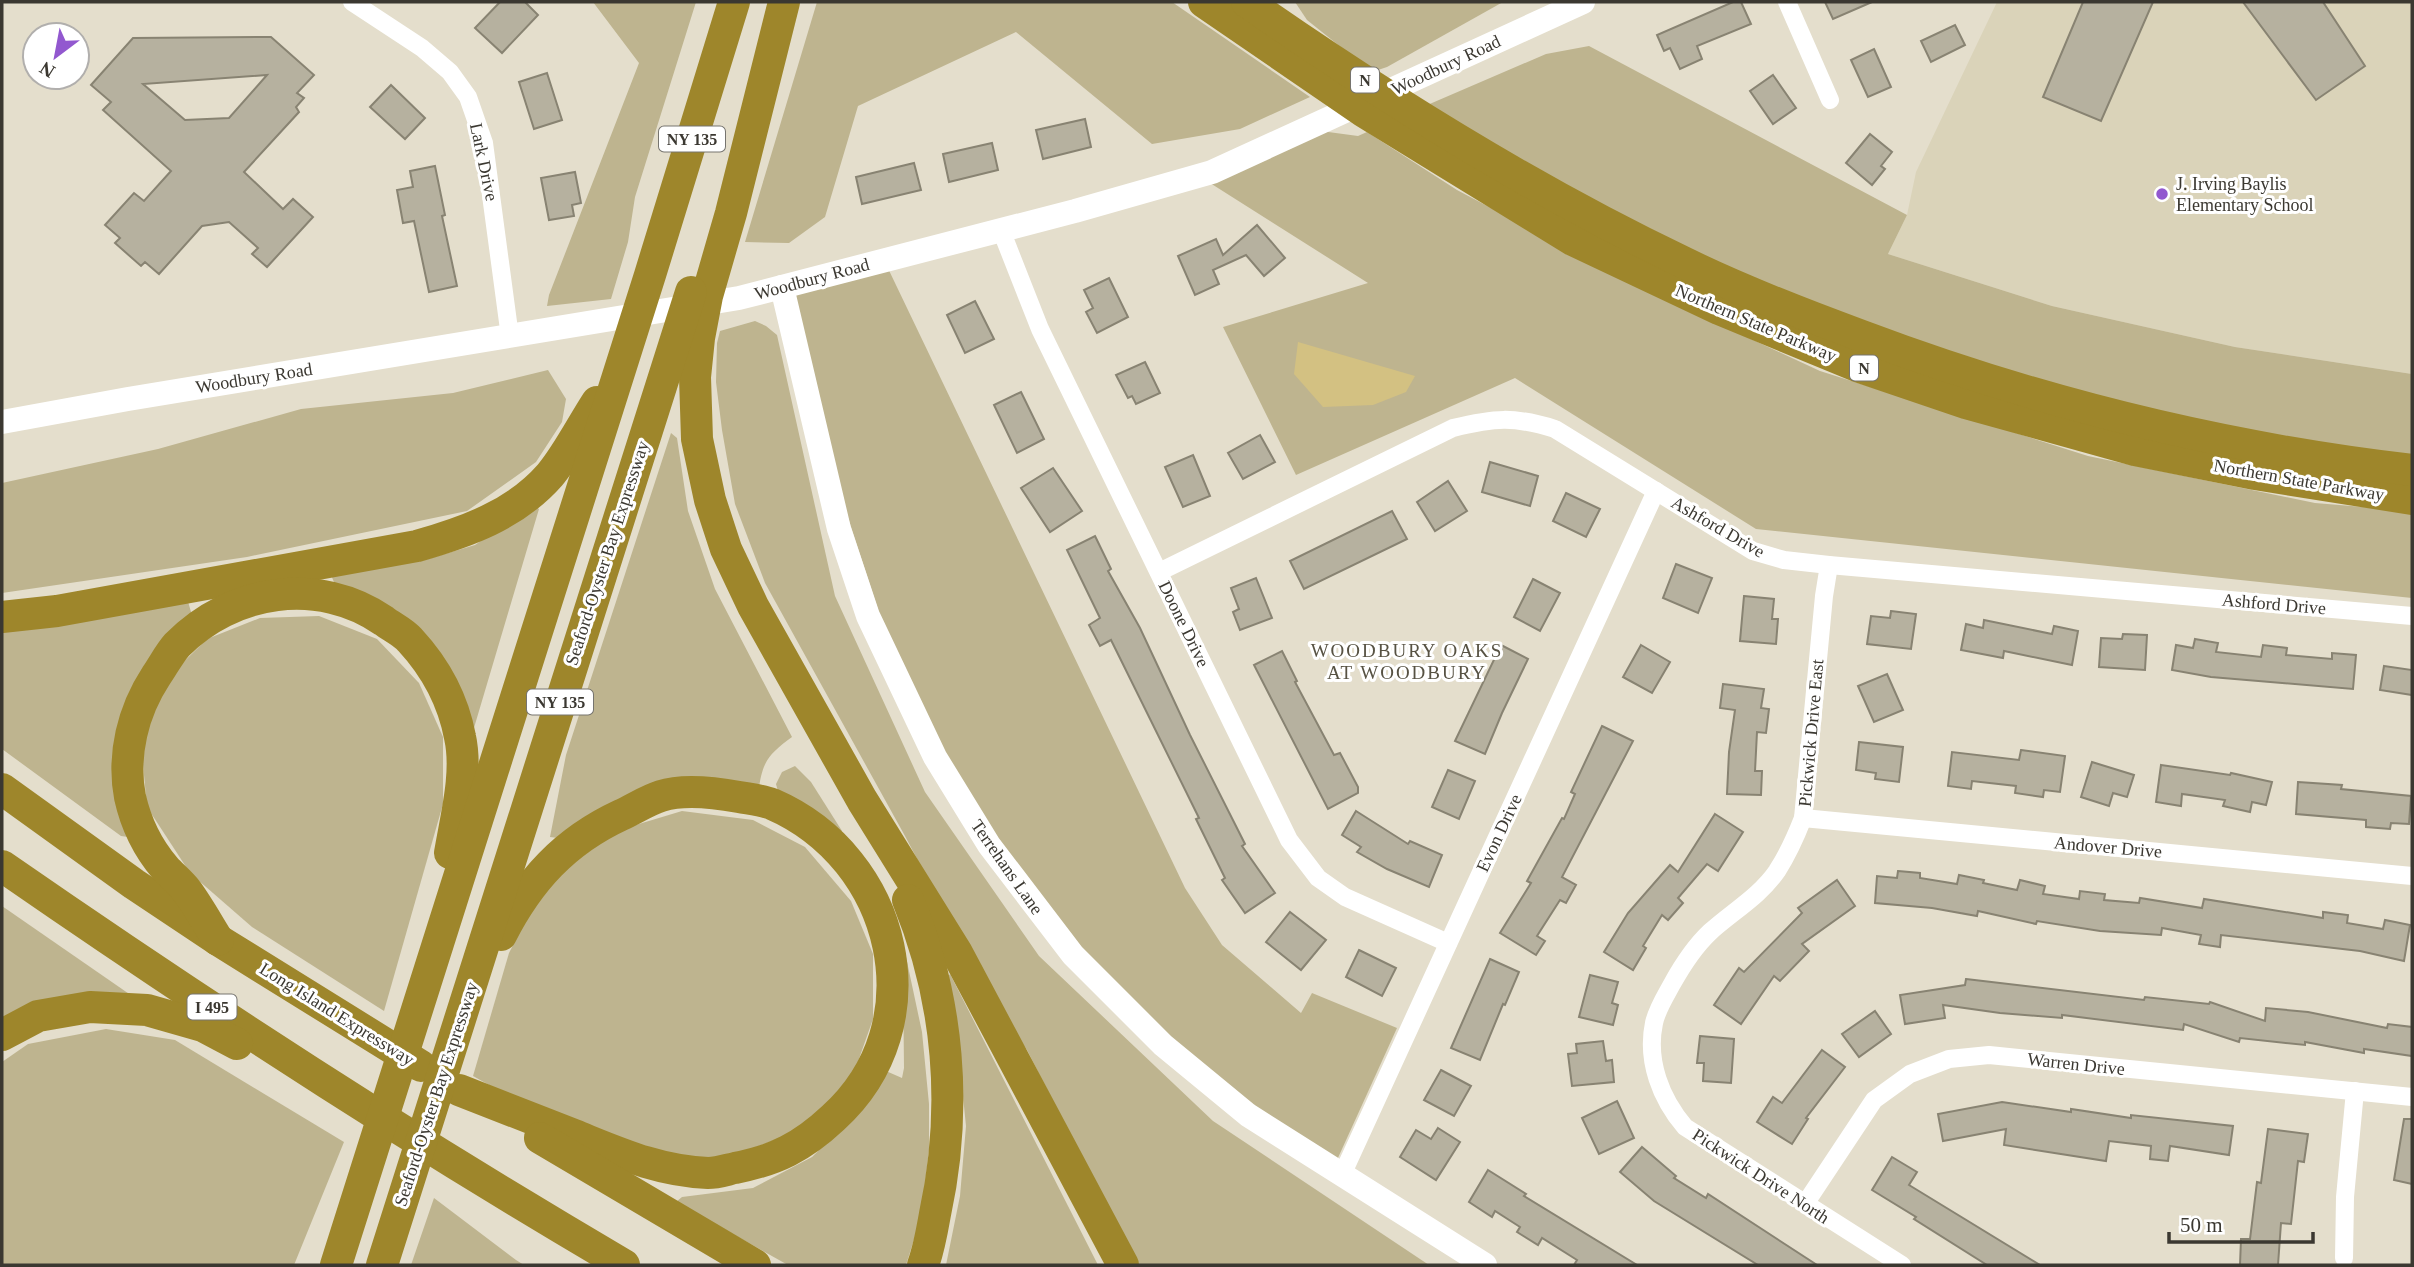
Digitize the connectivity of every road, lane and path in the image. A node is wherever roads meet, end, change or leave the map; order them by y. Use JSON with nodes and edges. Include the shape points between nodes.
{"nodes":[{"id":1,"x":352,"y":2,"type":"edge"},
{"id":2,"x":734,"y":2,"type":"edge"},
{"id":3,"x":784,"y":2,"type":"edge"},
{"id":4,"x":1205,"y":2,"type":"edge"},
{"id":5,"x":1247,"y":2,"type":"edge"},
{"id":6,"x":1583,"y":2,"type":"edge"},
{"id":7,"x":1787,"y":2,"type":"edge"},
{"id":8,"x":1280,"y":15,"type":"edge"},
{"id":9,"x":1830,"y":100,"type":"dead end"},
{"id":10,"x":723,"y":215,"type":"junction"},
{"id":11,"x":1001,"y":230,"type":"junction"},
{"id":12,"x":782,"y":287,"type":"junction"},
{"id":13,"x":510,"y":337,"type":"junction"},
{"id":14,"x":619,"y":368,"type":"junction"},
{"id":15,"x":2,"y":422,"type":"edge"},
{"id":16,"x":2412,"y":470,"type":"edge"},
{"id":17,"x":1656,"y":491,"type":"junction"},
{"id":18,"x":2412,"y":499,"type":"edge"},
{"id":19,"x":1829,"y":565,"type":"junction"},
{"id":20,"x":1159,"y":572,"type":"junction"},
{"id":21,"x":2412,"y":616,"type":"edge"},
{"id":22,"x":2,"y":617,"type":"edge"},
{"id":23,"x":2,"y":789,"type":"edge"},
{"id":24,"x":862,"y":800,"type":"junction"},
{"id":25,"x":1803,"y":818,"type":"junction"},
{"id":26,"x":2,"y":866,"type":"edge"},
{"id":27,"x":2412,"y":876,"type":"edge"},
{"id":28,"x":218,"y":940,"type":"junction"},
{"id":29,"x":1448,"y":943,"type":"junction"},
{"id":30,"x":424,"y":992,"type":"junction"},
{"id":31,"x":461,"y":1015,"type":"junction"},
{"id":32,"x":2,"y":1035,"type":"edge"},
{"id":33,"x":1653,"y":1059,"type":"joint"},
{"id":34,"x":459,"y":1090,"type":"junction"},
{"id":35,"x":2356,"y":1091,"type":"junction"},
{"id":36,"x":2412,"y":1097,"type":"edge"},
{"id":37,"x":426,"y":1143,"type":"junction"},
{"id":38,"x":366,"y":1169,"type":"junction"},
{"id":39,"x":1342,"y":1175,"type":"junction"},
{"id":40,"x":1805,"y":1205,"type":"junction"},
{"id":41,"x":2344,"y":1258,"type":"dead end"},
{"id":42,"x":321,"y":1265,"type":"edge"},
{"id":43,"x":336,"y":1265,"type":"edge"},
{"id":44,"x":382,"y":1265,"type":"edge"},
{"id":45,"x":624,"y":1265,"type":"edge"},
{"id":46,"x":755,"y":1265,"type":"edge"},
{"id":47,"x":923,"y":1265,"type":"edge"},
{"id":48,"x":1123,"y":1265,"type":"edge"},
{"id":49,"x":1485,"y":1265,"type":"edge"},
{"id":50,"x":1902,"y":1265,"type":"edge"}],
"edges":[{"from":1,"to":13,"type":"street","name":"Lark Drive","via":[[422,48],[450,72],[468,97],[484,143]]},
{"from":2,"to":14,"type":"highway","number":"NY 135"},
{"from":3,"to":10,"type":"highway"},
{"from":4,"to":18,"type":"highway","name":"Northern State Parkway","number":"N","via":[[1363,111],[1573,240],[1732,315],[1857,366],[1966,403],[2135,450]]},
{"from":5,"to":8,"type":"highway","name":"Northern State Parkway","number":"N"},
{"from":6,"to":11,"type":"main road","name":"Woodbury Road","via":[[1212,172]]},
{"from":7,"to":9,"type":"street"},
{"from":8,"to":16,"type":"highway","name":"Northern State Parkway","number":"N","via":[[1444,131],[1533,185],[1687,264],[1797,312],[2063,403],[2274,451]]},
{"from":10,"to":24,"type":"highway","via":[[695,377],[698,439],[710,500],[726,550],[753,606]]},
{"from":10,"to":31,"type":"highway","name":"Seaford-Oyster Bay Expressway","number":"NY 135","via":[[659,390]]},
{"from":11,"to":12,"type":"main road","name":"Woodbury Road"},
{"from":11,"to":20,"type":"street","name":"Doone Drive","via":[[1040,329]]},
{"from":12,"to":13,"type":"main road","name":"Woodbury Road"},
{"from":12,"to":39,"type":"main road","name":"Terrehans Lane","via":[[839,529],[868,616],[935,757],[989,845],[1073,954],[1163,1045],[1248,1115]]},
{"from":13,"to":15,"type":"main road","name":"Woodbury Road"},
{"from":14,"to":22,"type":"highway","via":[[550,475],[512,508],[468,531],[404,548]]},
{"from":14,"to":30,"type":"highway","number":"NY 135"},
{"from":17,"to":19,"type":"street","name":"Ashford Drive","via":[[1760,554]]},
{"from":17,"to":20,"type":"street","name":"Ashford Drive","via":[[1555,429],[1527,420],[1487,420],[1426,440]]},
{"from":17,"to":29,"type":"street","name":"Evon Drive"},
{"from":19,"to":21,"type":"street","name":"Ashford Drive"},
{"from":19,"to":25,"type":"street","name":"Pickwick Drive East"},
{"from":20,"to":29,"type":"street","name":"Doone Drive","via":[[1299,856],[1318,878],[1345,897]]},
{"from":23,"to":28,"type":"highway","name":"Long Island Expressway"},
{"from":24,"to":47,"type":"highway","via":[[922,934],[946,1047],[948,1114],[942,1183]]},
{"from":24,"to":48,"type":"highway","via":[[957,953]]},
{"from":25,"to":27,"type":"street","name":"Andover Drive"},
{"from":25,"to":33,"type":"street","name":"Pickwick Drive East","via":[[1776,872],[1684,962],[1658,1008]]},
{"from":26,"to":37,"type":"highway","number":"I 495","via":[[127,953]]},
{"from":28,"to":30,"type":"highway","via":[[187,891],[148,846],[138,825],[127,772],[135,717],[176,646],[215,614],[264,596],[314,594],[366,609],[408,638],[443,684],[461,738],[462,788]]},
{"from":28,"to":34,"type":"highway","name":"Long Island Expressway"},
{"from":29,"to":39,"type":"street","name":"Evon Drive"},
{"from":30,"to":38,"type":"highway","number":"NY 135"},
{"from":31,"to":34,"type":"highway","via":[[517,903],[540,873],[594,828],[663,795],[714,792],[771,803],[814,828],[852,864],[877,907],[892,957],[892,1008],[879,1056],[849,1104],[810,1140],[764,1162],[711,1173],[658,1167]]},
{"from":31,"to":44,"type":"highway","name":"Seaford-Oyster Bay Expressway","number":"NY 135"},
{"from":32,"to":37,"type":"highway","via":[[38,1016],[64,1011],[90,1007],[146,1010],[203,1026]]},
{"from":33,"to":40,"type":"street","name":"Pickwick Drive North","via":[[1660,1089],[1685,1127]]},
{"from":34,"to":46,"type":"highway","name":"Long Island Expressway"},
{"from":35,"to":36,"type":"street","name":"Warren Drive"},
{"from":35,"to":40,"type":"street","name":"Warren Drive","via":[[1989,1055],[1949,1059],[1910,1074],[1874,1100]]},
{"from":35,"to":41,"type":"street"},
{"from":37,"to":45,"type":"highway","number":"I 495"},
{"from":38,"to":42,"type":"highway"},
{"from":38,"to":43,"type":"highway","number":"NY 135"},
{"from":39,"to":49,"type":"main road","name":"Terrehans Lane"},
{"from":40,"to":50,"type":"street","name":"Pickwick Drive North"}]}
